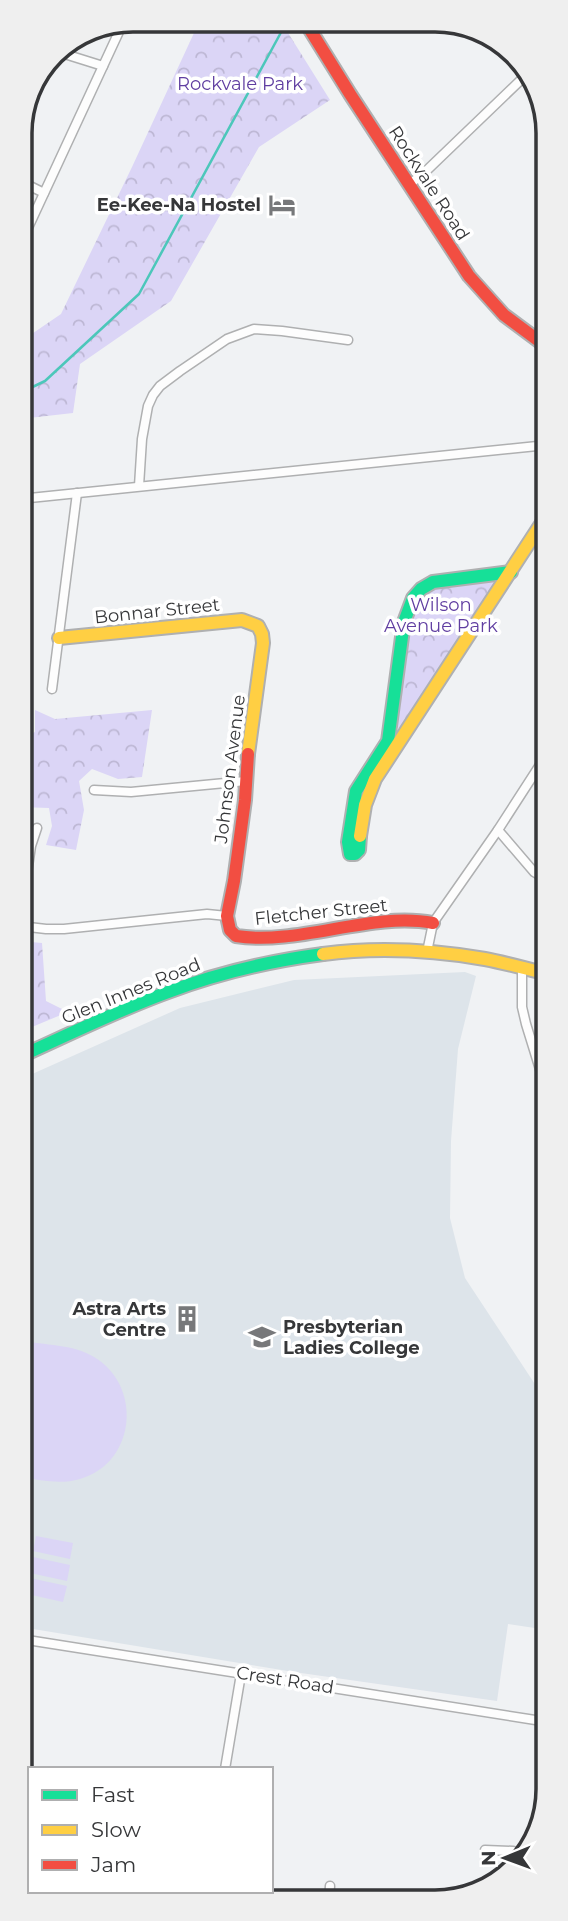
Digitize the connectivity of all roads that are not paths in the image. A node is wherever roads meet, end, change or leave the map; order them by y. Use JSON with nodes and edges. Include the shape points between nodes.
{"nodes":[{"id":1,"x":311,"y":32,"type":"edge"},
{"id":2,"x":118,"y":33,"type":"edge"},
{"id":3,"x":68,"y":55,"type":"edge"},
{"id":4,"x":103,"y":66,"type":"junction"},
{"id":5,"x":521,"y":79,"type":"edge"},
{"id":6,"x":410,"y":184,"type":"junction"},
{"id":7,"x":32,"y":187,"type":"edge"},
{"id":8,"x":44,"y":193,"type":"junction"},
{"id":9,"x":32,"y":219,"type":"edge"},
{"id":10,"x":536,"y":338,"type":"edge"},
{"id":11,"x":348,"y":340,"type":"dead end"},
{"id":12,"x":536,"y":447,"type":"edge"},
{"id":13,"x":139,"y":486,"type":"junction"},
{"id":14,"x":77,"y":493,"type":"junction"},
{"id":15,"x":32,"y":498,"type":"edge"},
{"id":16,"x":536,"y":532,"type":"edge"},
{"id":17,"x":511,"y":572,"type":"junction"},
{"id":18,"x":258,"y":626,"type":"joint"},
{"id":19,"x":59,"y":638,"type":"junction"},
{"id":20,"x":52,"y":689,"type":"dead end"},
{"id":21,"x":392,"y":743,"type":"junction"},
{"id":22,"x":536,"y":771,"type":"edge"},
{"id":23,"x":246,"y":781,"type":"junction"},
{"id":24,"x":94,"y":790,"type":"dead end"},
{"id":25,"x":357,"y":815,"type":"dead end"},
{"id":26,"x":37,"y":828,"type":"dead end"},
{"id":27,"x":498,"y":830,"type":"junction"},
{"id":28,"x":32,"y":843,"type":"edge"},
{"id":29,"x":536,"y":873,"type":"edge"},
{"id":30,"x":228,"y":916,"type":"junction"},
{"id":31,"x":433,"y":923,"type":"junction"},
{"id":32,"x":32,"y":927,"type":"edge"},
{"id":33,"x":427,"y":952,"type":"junction"},
{"id":34,"x":522,"y":968,"type":"junction"},
{"id":35,"x":536,"y":971,"type":"edge"},
{"id":36,"x":32,"y":1051,"type":"edge"},
{"id":37,"x":536,"y":1056,"type":"edge"},
{"id":38,"x":32,"y":1641,"type":"edge"},
{"id":39,"x":240,"y":1674,"type":"junction"},
{"id":40,"x":536,"y":1720,"type":"edge"},
{"id":41,"x":225,"y":1767,"type":"edge"},
{"id":42,"x":485,"y":1850,"type":"dead end"},
{"id":43,"x":514,"y":1851,"type":"edge"},
{"id":44,"x":330,"y":1886,"type":"dead end"},
{"id":45,"x":330,"y":1890,"type":"edge"}],
"edges":[{"from":1,"to":6,"type":"street","name":"Rockvale Road"},
{"from":2,"to":4,"type":"street"},
{"from":3,"to":4,"type":"street"},
{"from":4,"to":8,"type":"street"},
{"from":5,"to":6,"type":"street"},
{"from":6,"to":10,"type":"street","name":"Rockvale Road","via":[[469,276],[504,315]]},
{"from":7,"to":8,"type":"street"},
{"from":8,"to":9,"type":"street"},
{"from":11,"to":13,"type":"street","via":[[254,329],[227,339],[180,371],[160,386],[148,406]]},
{"from":12,"to":13,"type":"street"},
{"from":13,"to":14,"type":"street"},
{"from":14,"to":15,"type":"street"},
{"from":14,"to":19,"type":"street"},
{"from":16,"to":17,"type":"street"},
{"from":17,"to":21,"type":"street"},
{"from":17,"to":21,"type":"street","via":[[433,582],[413,595],[404,622]]},
{"from":18,"to":19,"type":"street","name":"Bonnar Street","via":[[242,620]]},
{"from":18,"to":23,"type":"street","name":"Johnson Avenue","via":[[263,643]]},
{"from":19,"to":20,"type":"street"},
{"from":21,"to":25,"type":"street","via":[[371,776]]},
{"from":22,"to":27,"type":"street"},
{"from":23,"to":24,"type":"street","via":[[131,792]]},
{"from":23,"to":30,"type":"street","name":"Johnson Avenue"},
{"from":26,"to":28,"type":"street"},
{"from":27,"to":29,"type":"street"},
{"from":27,"to":31,"type":"street"},
{"from":30,"to":31,"type":"street","name":"Fletcher Street","via":[[233,933],[242,937],[293,936],[387,922]]},
{"from":30,"to":32,"type":"street"},
{"from":31,"to":33,"type":"street"},
{"from":33,"to":34,"type":"street","name":"Glen Innes Road"},
{"from":33,"to":36,"type":"street","name":"Glen Innes Road","via":[[329,954],[226,973],[156,996]]},
{"from":34,"to":35,"type":"street","name":"Glen Innes Road"},
{"from":34,"to":37,"type":"street","via":[[522,1007]]},
{"from":38,"to":39,"type":"street","name":"Crest Road"},
{"from":39,"to":40,"type":"street","name":"Crest Road"},
{"from":39,"to":41,"type":"street"},
{"from":42,"to":43,"type":"street"},
{"from":44,"to":45,"type":"street"}]}
